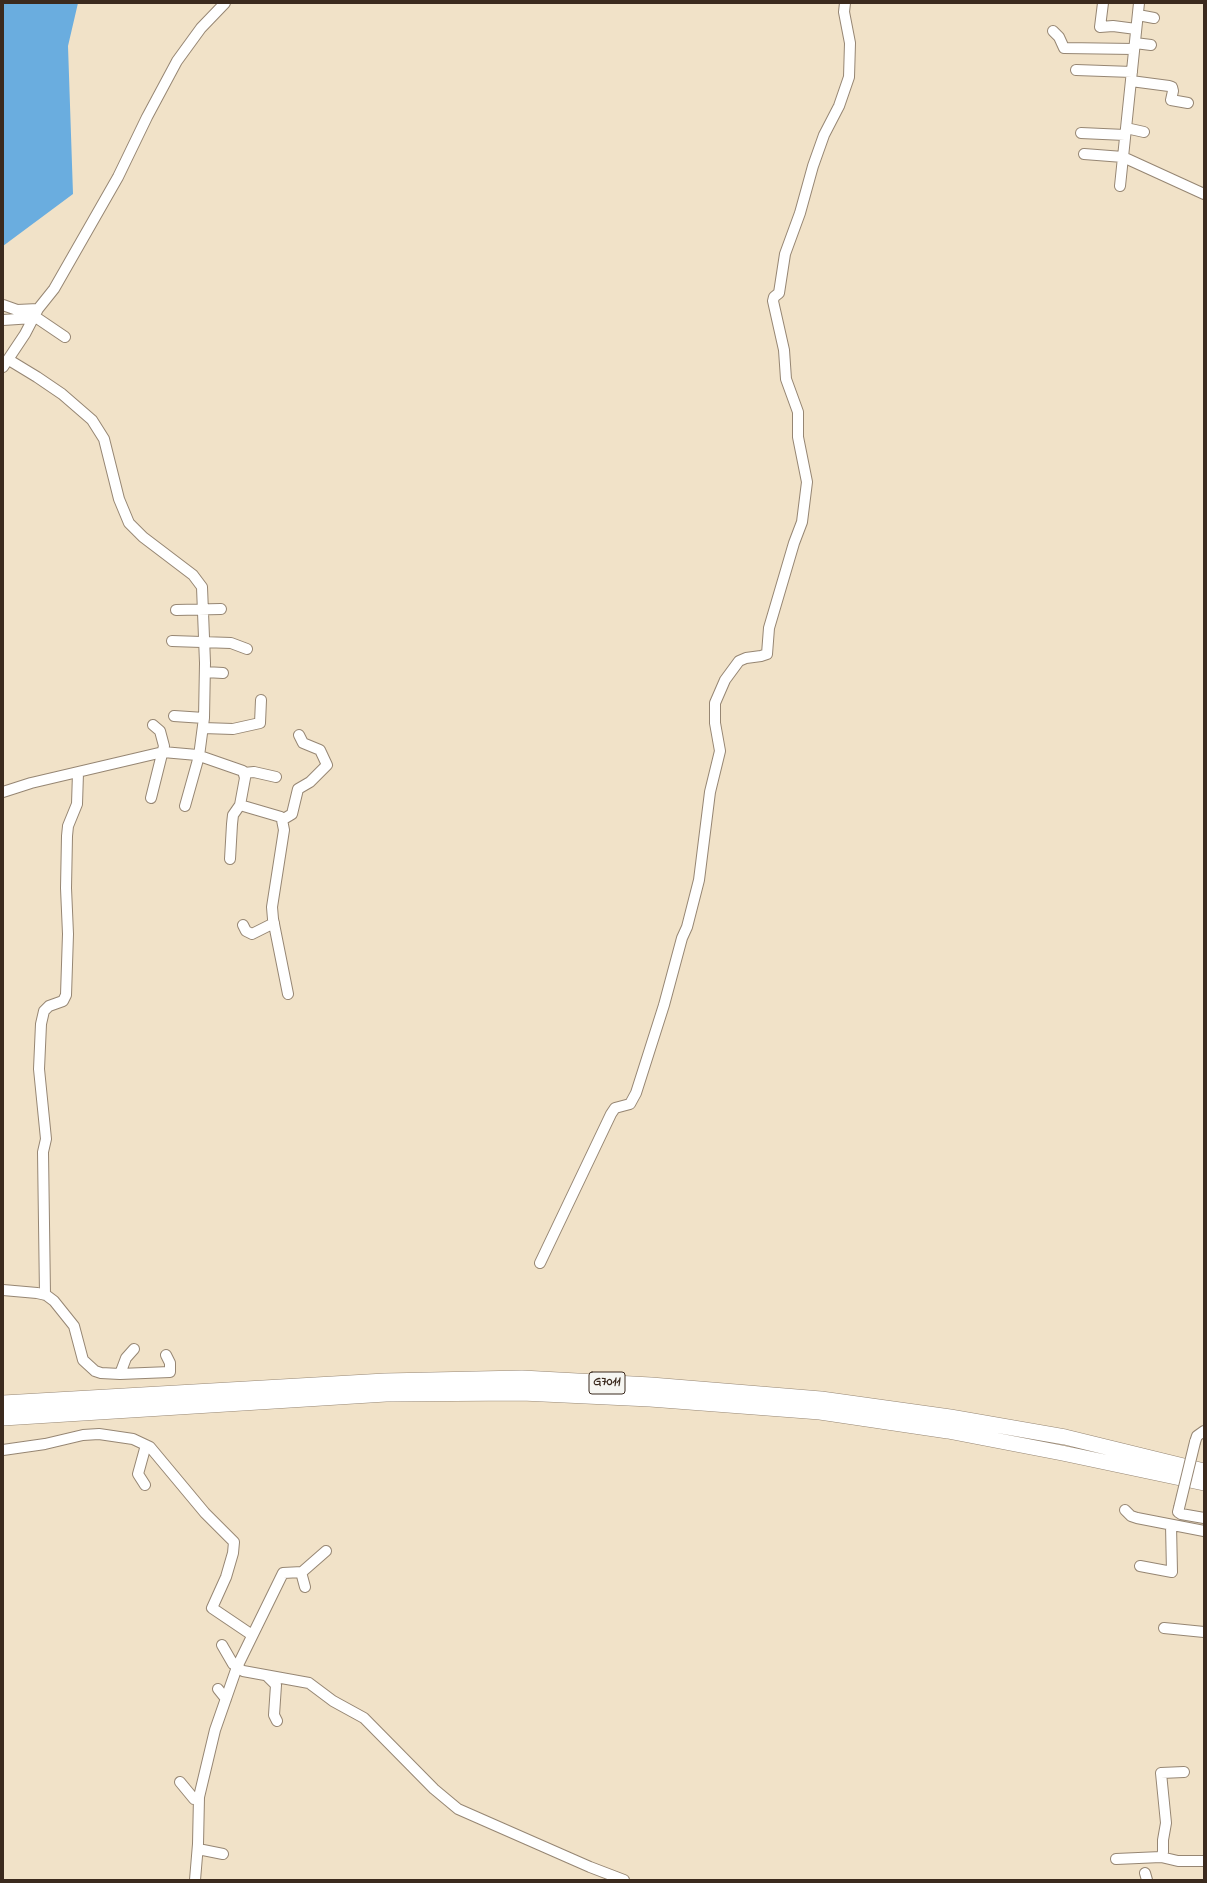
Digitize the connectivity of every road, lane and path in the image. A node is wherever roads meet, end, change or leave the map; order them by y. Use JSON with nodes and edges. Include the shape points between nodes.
{"nodes":[{"id":1,"x":225,"y":3,"type":"edge"},
{"id":2,"x":845,"y":3,"type":"edge"},
{"id":3,"x":1103,"y":3,"type":"edge"},
{"id":4,"x":1139,"y":3,"type":"edge"},
{"id":5,"x":1138,"y":15,"type":"junction"},
{"id":6,"x":1154,"y":18,"type":"dead end"},
{"id":7,"x":1136,"y":29,"type":"junction"},
{"id":8,"x":1053,"y":31,"type":"dead end"},
{"id":9,"x":1151,"y":45,"type":"dead end"},
{"id":10,"x":1135,"y":46,"type":"junction"},
{"id":11,"x":1076,"y":70,"type":"dead end"},
{"id":12,"x":1131,"y":76,"type":"junction"},
{"id":13,"x":1188,"y":103,"type":"dead end"},
{"id":14,"x":1126,"y":132,"type":"junction"},
{"id":15,"x":1144,"y":132,"type":"dead end"},
{"id":16,"x":1081,"y":133,"type":"dead end"},
{"id":17,"x":1084,"y":154,"type":"dead end"},
{"id":18,"x":1123,"y":157,"type":"junction"},
{"id":19,"x":1120,"y":186,"type":"dead end"},
{"id":20,"x":1204,"y":194,"type":"edge"},
{"id":21,"x":3,"y":305,"type":"edge"},
{"id":22,"x":35,"y":314,"type":"junction"},
{"id":23,"x":3,"y":320,"type":"edge"},
{"id":24,"x":65,"y":336,"type":"dead end"},
{"id":25,"x":5,"y":365,"type":"edge"},
{"id":26,"x":203,"y":608,"type":"junction"},
{"id":27,"x":221,"y":609,"type":"dead end"},
{"id":28,"x":176,"y":610,"type":"dead end"},
{"id":29,"x":172,"y":641,"type":"dead end"},
{"id":30,"x":204,"y":642,"type":"junction"},
{"id":31,"x":247,"y":649,"type":"dead end"},
{"id":32,"x":205,"y":672,"type":"junction"},
{"id":33,"x":223,"y":673,"type":"dead end"},
{"id":34,"x":261,"y":700,"type":"dead end"},
{"id":35,"x":174,"y":716,"type":"dead end"},
{"id":36,"x":204,"y":723,"type":"junction"},
{"id":37,"x":153,"y":725,"type":"dead end"},
{"id":38,"x":299,"y":735,"type":"dead end"},
{"id":39,"x":162,"y":753,"type":"junction"},
{"id":40,"x":199,"y":756,"type":"junction"},
{"id":41,"x":78,"y":773,"type":"junction"},
{"id":42,"x":244,"y":773,"type":"junction"},
{"id":43,"x":276,"y":777,"type":"dead end"},
{"id":44,"x":3,"y":792,"type":"edge"},
{"id":45,"x":151,"y":798,"type":"dead end"},
{"id":46,"x":240,"y":805,"type":"junction"},
{"id":47,"x":185,"y":806,"type":"dead end"},
{"id":48,"x":282,"y":820,"type":"junction"},
{"id":49,"x":230,"y":859,"type":"dead end"},
{"id":50,"x":274,"y":923,"type":"junction"},
{"id":51,"x":243,"y":925,"type":"dead end"},
{"id":52,"x":288,"y":994,"type":"dead end"},
{"id":53,"x":540,"y":1263,"type":"dead end"},
{"id":54,"x":3,"y":1290,"type":"edge"},
{"id":55,"x":45,"y":1295,"type":"junction"},
{"id":56,"x":134,"y":1349,"type":"dead end"},
{"id":57,"x":166,"y":1355,"type":"dead end"},
{"id":58,"x":120,"y":1374,"type":"junction"},
{"id":59,"x":3,"y":1403,"type":"edge"},
{"id":60,"x":3,"y":1418,"type":"edge"},
{"id":61,"x":1204,"y":1431,"type":"edge"},
{"id":62,"x":146,"y":1445,"type":"junction"},
{"id":63,"x":3,"y":1450,"type":"edge"},
{"id":64,"x":1204,"y":1471,"type":"edge"},
{"id":65,"x":1204,"y":1483,"type":"edge"},
{"id":66,"x":145,"y":1485,"type":"dead end"},
{"id":67,"x":1125,"y":1510,"type":"dead end"},
{"id":68,"x":1204,"y":1518,"type":"edge"},
{"id":69,"x":1170,"y":1525,"type":"junction"},
{"id":70,"x":1204,"y":1531,"type":"edge"},
{"id":71,"x":326,"y":1551,"type":"dead end"},
{"id":72,"x":1140,"y":1566,"type":"dead end"},
{"id":73,"x":301,"y":1572,"type":"junction"},
{"id":74,"x":305,"y":1587,"type":"dead end"},
{"id":75,"x":1164,"y":1628,"type":"dead end"},
{"id":76,"x":1204,"y":1632,"type":"edge"},
{"id":77,"x":252,"y":1635,"type":"junction"},
{"id":78,"x":222,"y":1645,"type":"dead end"},
{"id":79,"x":237,"y":1668,"type":"junction"},
{"id":80,"x":268,"y":1677,"type":"junction"},
{"id":81,"x":218,"y":1689,"type":"dead end"},
{"id":82,"x":226,"y":1699,"type":"junction"},
{"id":83,"x":277,"y":1721,"type":"dead end"},
{"id":84,"x":1184,"y":1772,"type":"dead end"},
{"id":85,"x":180,"y":1782,"type":"dead end"},
{"id":86,"x":1172,"y":1791,"type":"dead end"},
{"id":87,"x":199,"y":1797,"type":"junction"},
{"id":88,"x":1164,"y":1800,"type":"junction"},
{"id":89,"x":198,"y":1848,"type":"junction"},
{"id":90,"x":223,"y":1854,"type":"dead end"},
{"id":91,"x":1161,"y":1857,"type":"junction"},
{"id":92,"x":1116,"y":1859,"type":"dead end"},
{"id":93,"x":1204,"y":1861,"type":"edge"},
{"id":94,"x":195,"y":1880,"type":"edge"},
{"id":95,"x":624,"y":1880,"type":"edge"}],
"edges":[{"from":1,"to":22,"type":"street","via":[[200,28],[177,61],[118,177],[54,288]]},
{"from":2,"to":53,"type":"street","via":[[844,12],[850,43],[849,78],[813,166],[785,254],[780,290],[773,301],[784,350],[786,379],[798,412],[798,437],[807,482],[802,522],[771,622],[767,654],[739,661],[715,703],[715,723],[720,751],[710,792],[700,877],[636,1093],[630,1104],[615,1108],[611,1114]]},
{"from":3,"to":7,"type":"street","via":[[1100,27]]},
{"from":4,"to":5,"type":"street"},
{"from":5,"to":6,"type":"street"},
{"from":5,"to":7,"type":"street"},
{"from":7,"to":10,"type":"street"},
{"from":8,"to":10,"type":"street","via":[[1064,48]]},
{"from":9,"to":10,"type":"street"},
{"from":10,"to":12,"type":"street"},
{"from":11,"to":12,"type":"street"},
{"from":12,"to":13,"type":"street","via":[[1170,86],[1173,91],[1171,100]]},
{"from":12,"to":14,"type":"street","via":[[1124,110]]},
{"from":14,"to":15,"type":"street"},
{"from":14,"to":16,"type":"street"},
{"from":14,"to":18,"type":"street"},
{"from":17,"to":18,"type":"street"},
{"from":18,"to":19,"type":"street"},
{"from":18,"to":20,"type":"street"},
{"from":21,"to":22,"type":"street"},
{"from":22,"to":23,"type":"street"},
{"from":22,"to":24,"type":"street"},
{"from":22,"to":25,"type":"street","via":[[26,334]]},
{"from":25,"to":26,"type":"street","via":[[37,377],[80,408],[95,423],[104,439],[119,499],[129,523],[143,538],[198,579],[202,587]]},
{"from":26,"to":27,"type":"street"},
{"from":26,"to":28,"type":"street"},
{"from":26,"to":30,"type":"street"},
{"from":29,"to":30,"type":"street"},
{"from":30,"to":31,"type":"street","via":[[231,643]]},
{"from":30,"to":32,"type":"street"},
{"from":32,"to":33,"type":"street"},
{"from":32,"to":36,"type":"street"},
{"from":34,"to":36,"type":"street","via":[[260,723],[233,729]]},
{"from":35,"to":36,"type":"street"},
{"from":36,"to":40,"type":"street"},
{"from":37,"to":39,"type":"street","via":[[162,735]]},
{"from":38,"to":48,"type":"street","via":[[303,743],[320,750],[326,765],[310,782],[298,789],[292,814]]},
{"from":39,"to":40,"type":"street"},
{"from":39,"to":41,"type":"street"},
{"from":39,"to":45,"type":"street"},
{"from":40,"to":42,"type":"street"},
{"from":40,"to":47,"type":"street"},
{"from":41,"to":44,"type":"street"},
{"from":41,"to":55,"type":"street","via":[[77,804],[68,826],[67,836],[66,995],[63,1001],[49,1006],[44,1011],[41,1024],[39,1069],[46,1139],[43,1152]]},
{"from":42,"to":43,"type":"street","via":[[254,772]]},
{"from":42,"to":46,"type":"street"},
{"from":46,"to":48,"type":"street","via":[[281,817]]},
{"from":46,"to":49,"type":"street","via":[[233,815]]},
{"from":48,"to":50,"type":"street","via":[[284,830],[273,900]]},
{"from":50,"to":51,"type":"street","via":[[252,934],[246,931]]},
{"from":50,"to":52,"type":"street"},
{"from":54,"to":55,"type":"street"},
{"from":55,"to":58,"type":"street","via":[[57,1304],[74,1326],[80,1354],[87,1365],[101,1373]]},
{"from":56,"to":58,"type":"street","via":[[126,1358]]},
{"from":57,"to":58,"type":"street","via":[[170,1363],[170,1372]]},
{"from":59,"to":64,"type":"highway","number":"G7011","via":[[385,1381],[522,1378],[651,1385],[822,1398],[950,1416],[1065,1437]]},
{"from":60,"to":65,"type":"highway","number":"G7011","via":[[386,1394],[522,1393],[650,1398],[820,1412],[948,1431]]},
{"from":61,"to":68,"type":"street","bridge":true,"via":[[1197,1436],[1195,1442],[1178,1512]]},
{"from":62,"to":63,"type":"street","via":[[133,1439],[99,1434]]},
{"from":62,"to":66,"type":"street","via":[[138,1474]]},
{"from":62,"to":77,"type":"street","via":[[234,1542],[226,1577],[212,1608]]},
{"from":67,"to":69,"type":"street","via":[[1137,1518]]},
{"from":69,"to":70,"type":"street"},
{"from":69,"to":72,"type":"street","via":[[1172,1572]]},
{"from":71,"to":73,"type":"street"},
{"from":73,"to":74,"type":"street"},
{"from":73,"to":77,"type":"street","via":[[282,1573]]},
{"from":75,"to":76,"type":"street"},
{"from":77,"to":79,"type":"street"},
{"from":78,"to":79,"type":"street"},
{"from":79,"to":80,"type":"street"},
{"from":79,"to":82,"type":"street"},
{"from":80,"to":83,"type":"street","via":[[276,1685],[274,1715]]},
{"from":80,"to":95,"type":"street","via":[[309,1683],[333,1701],[364,1718],[434,1789],[458,1809]]},
{"from":81,"to":82,"type":"street"},
{"from":82,"to":87,"type":"street","via":[[215,1730]]},
{"from":84,"to":88,"type":"street","via":[[1161,1773]]},
{"from":85,"to":87,"type":"street","via":[[194,1799]]},
{"from":86,"to":88,"type":"street"},
{"from":87,"to":89,"type":"street"},
{"from":88,"to":91,"type":"street","via":[[1166,1823]]},
{"from":89,"to":90,"type":"street"},
{"from":89,"to":94,"type":"street"},
{"from":91,"to":92,"type":"street"},
{"from":91,"to":93,"type":"street","via":[[1178,1861]]}]}
